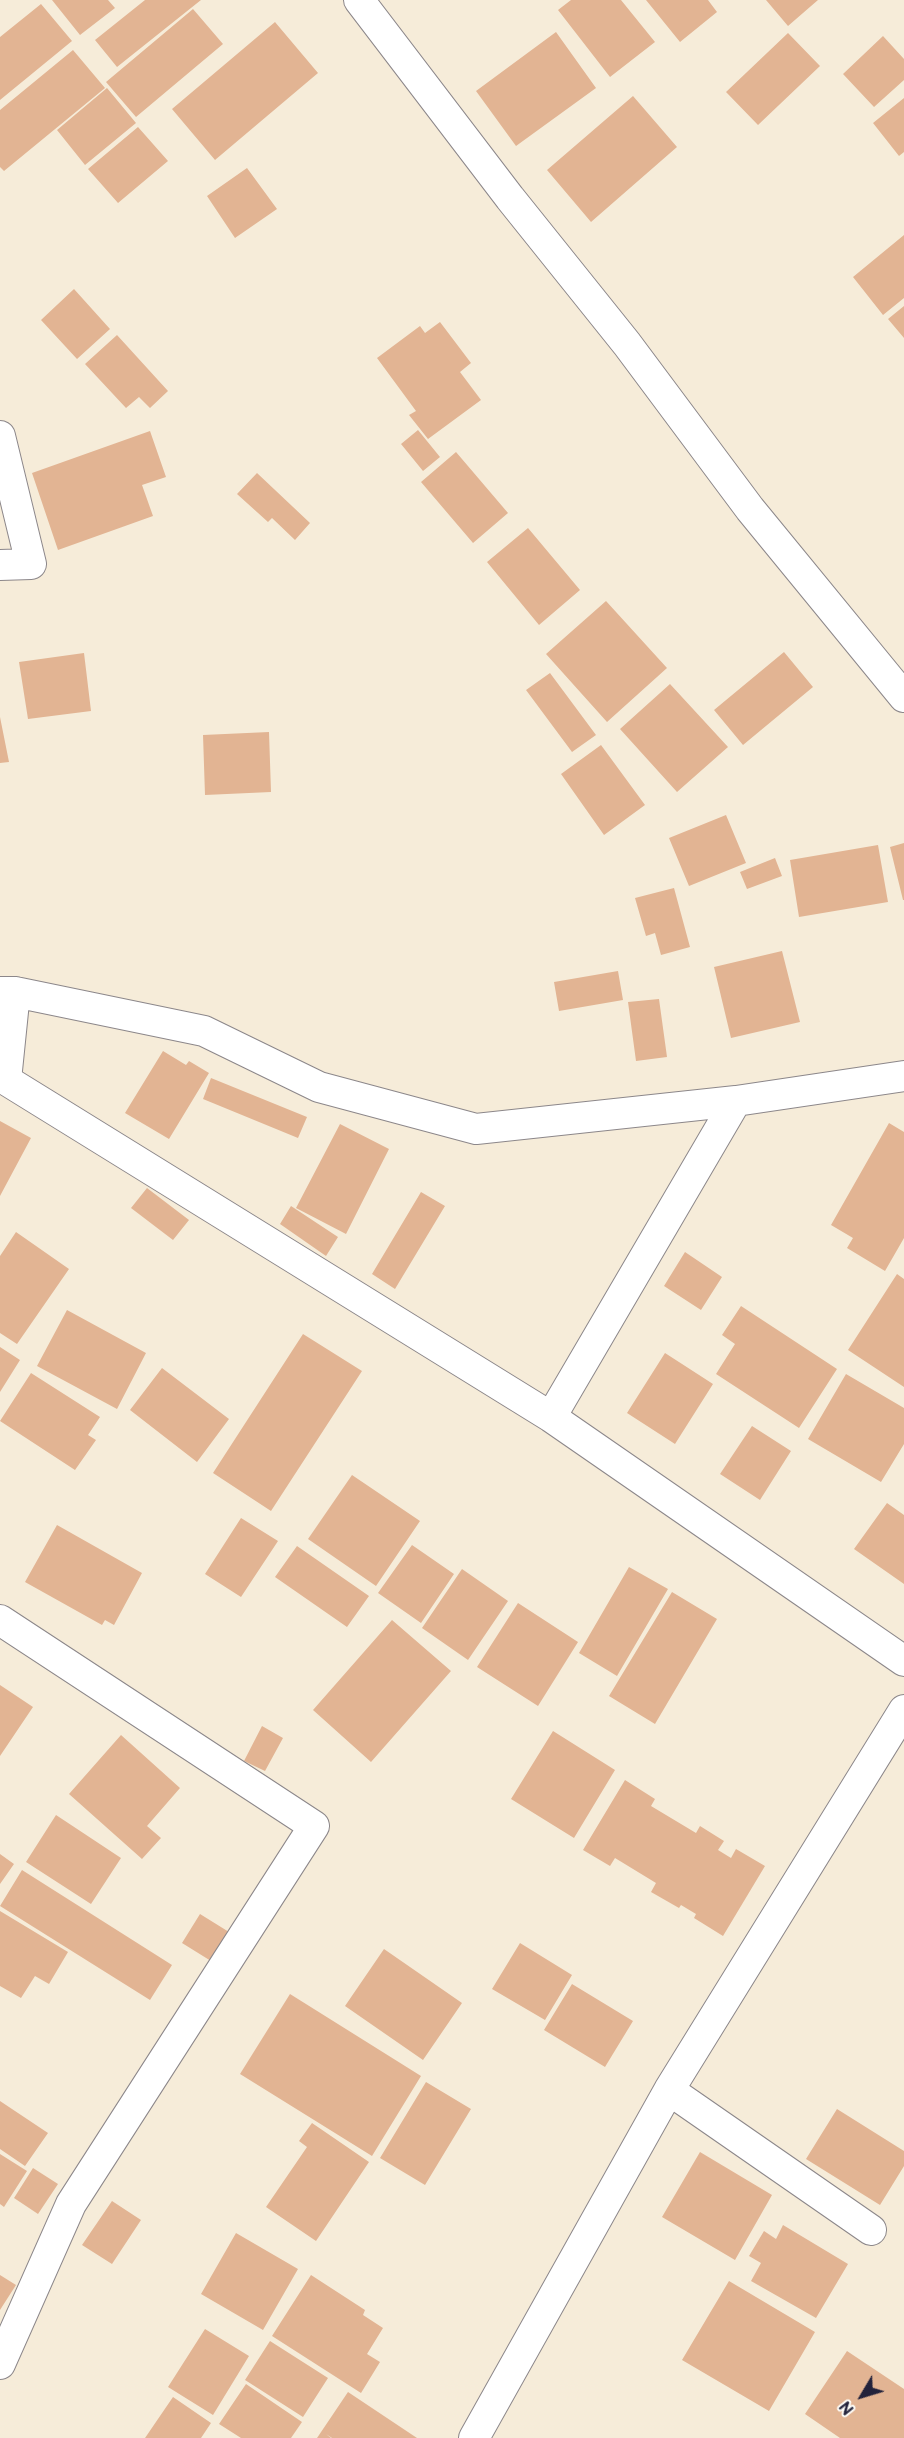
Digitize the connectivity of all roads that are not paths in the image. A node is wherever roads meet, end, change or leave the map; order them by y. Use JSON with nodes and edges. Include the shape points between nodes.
{"nodes":[{"id":1,"x":359,"y":0,"type":"edge"},
{"id":2,"x":0,"y":436,"type":"edge"},
{"id":3,"x":0,"y":565,"type":"edge"},
{"id":4,"x":904,"y":697,"type":"edge"},
{"id":5,"x":7,"y":992,"type":"edge"},
{"id":6,"x":904,"y":1076,"type":"edge"},
{"id":7,"x":736,"y":1101,"type":"junction"},
{"id":8,"x":551,"y":1418,"type":"junction"},
{"id":9,"x":0,"y":1620,"type":"edge"},
{"id":10,"x":904,"y":1661,"type":"edge"},
{"id":11,"x":904,"y":1710,"type":"edge"},
{"id":12,"x":669,"y":2090,"type":"junction"},
{"id":13,"x":871,"y":2229,"type":"dead end"},
{"id":14,"x":0,"y":2364,"type":"edge"},
{"id":15,"x":474,"y":2438,"type":"edge"}],
"edges":[{"from":1,"to":4,"type":"street","via":[[750,508]]},
{"from":2,"to":3,"type":"street","via":[[31,564]]},
{"from":5,"to":7,"type":"street","via":[[204,1032],[319,1087],[476,1129]]},
{"from":5,"to":8,"type":"street","via":[[6,1080]]},
{"from":6,"to":7,"type":"street"},
{"from":7,"to":8,"type":"street"},
{"from":8,"to":10,"type":"street"},
{"from":9,"to":14,"type":"street","via":[[314,1826],[71,2204]]},
{"from":11,"to":12,"type":"street"},
{"from":12,"to":13,"type":"street"},
{"from":12,"to":15,"type":"street"}]}
